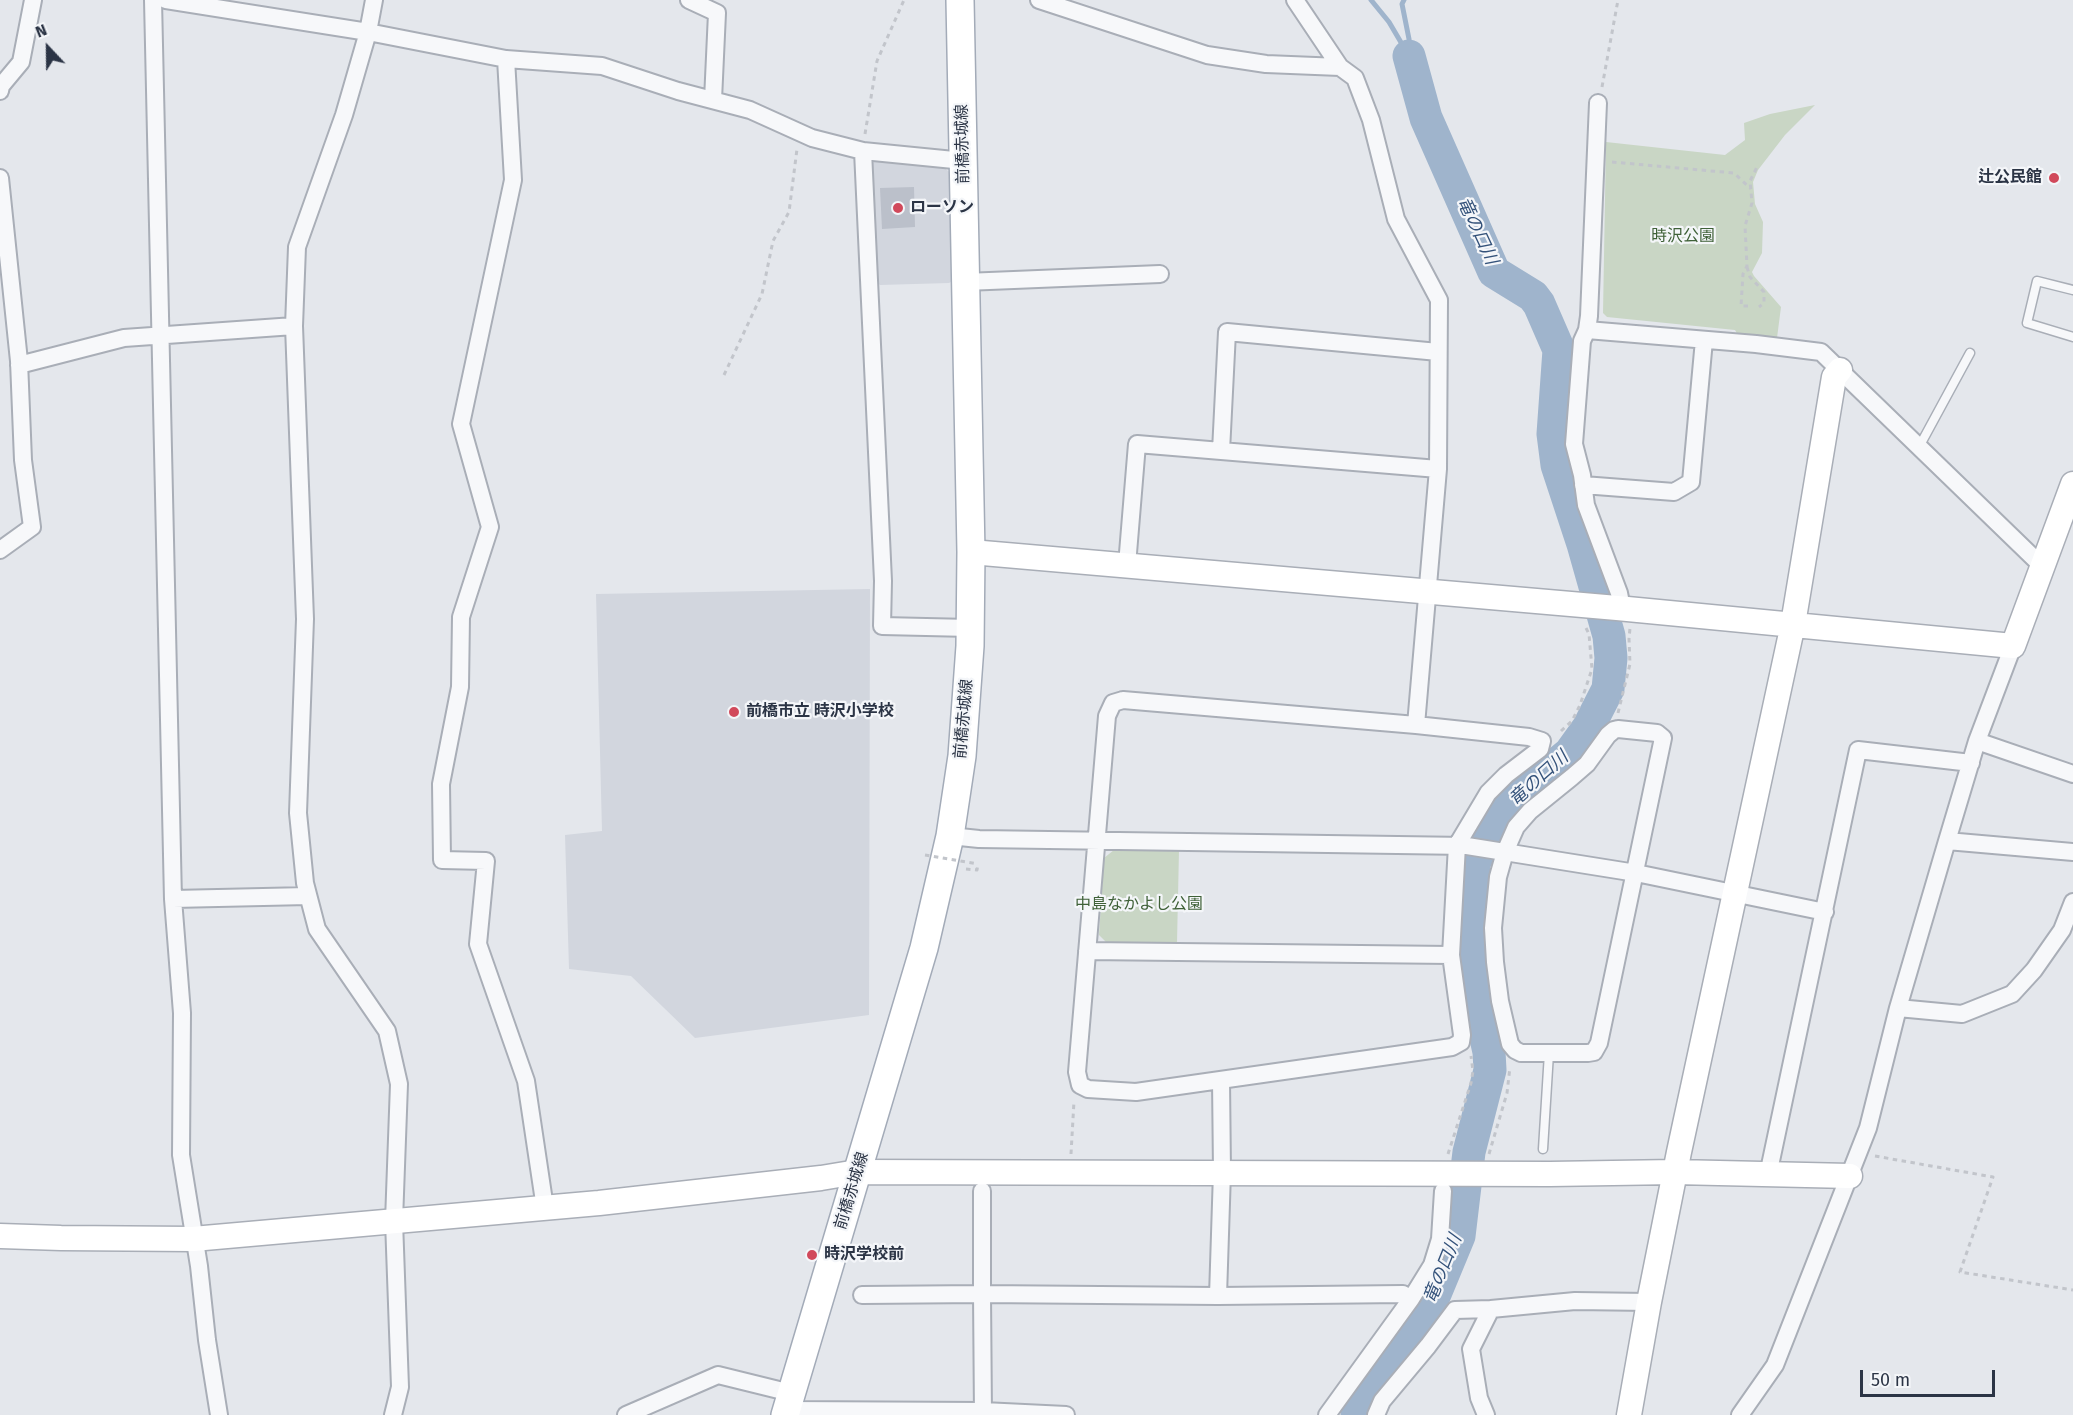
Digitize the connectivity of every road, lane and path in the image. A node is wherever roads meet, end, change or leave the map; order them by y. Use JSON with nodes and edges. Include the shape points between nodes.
{"nodes":[{"id":1,"x":33,"y":0,"type":"edge"},
{"id":2,"x":153,"y":0,"type":"edge"},
{"id":3,"x":166,"y":0,"type":"edge"},
{"id":4,"x":374,"y":0,"type":"edge"},
{"id":5,"x":689,"y":0,"type":"edge"},
{"id":6,"x":904,"y":0,"type":"edge"},
{"id":7,"x":960,"y":0,"type":"edge"},
{"id":8,"x":1039,"y":0,"type":"edge"},
{"id":9,"x":1295,"y":0,"type":"edge"},
{"id":10,"x":1618,"y":0,"type":"edge"},
{"id":11,"x":368,"y":32,"type":"junction"},
{"id":12,"x":506,"y":58,"type":"junction"},
{"id":13,"x":1340,"y":67,"type":"junction"},
{"id":14,"x":0,"y":91,"type":"edge"},
{"id":15,"x":712,"y":100,"type":"junction"},
{"id":16,"x":1598,"y":103,"type":"joint"},
{"id":17,"x":799,"y":132,"type":"junction"},
{"id":18,"x":863,"y":151,"type":"junction"},
{"id":19,"x":964,"y":161,"type":"junction"},
{"id":20,"x":1595,"y":162,"type":"junction"},
{"id":21,"x":1758,"y":165,"type":"dead end"},
{"id":22,"x":0,"y":178,"type":"edge"},
{"id":23,"x":1750,"y":189,"type":"junction"},
{"id":24,"x":1747,"y":266,"type":"junction"},
{"id":25,"x":1160,"y":274,"type":"dead end"},
{"id":26,"x":964,"y":282,"type":"junction"},
{"id":27,"x":2073,"y":290,"type":"edge"},
{"id":28,"x":1748,"y":306,"type":"dead end"},
{"id":29,"x":1759,"y":307,"type":"dead end"},
{"id":30,"x":294,"y":326,"type":"junction"},
{"id":31,"x":1587,"y":330,"type":"junction"},
{"id":32,"x":162,"y":336,"type":"junction"},
{"id":33,"x":2073,"y":337,"type":"edge"},
{"id":34,"x":1704,"y":340,"type":"junction"},
{"id":35,"x":1438,"y":352,"type":"junction"},
{"id":36,"x":1970,"y":353,"type":"dead end"},
{"id":37,"x":19,"y":365,"type":"junction"},
{"id":38,"x":1840,"y":370,"type":"junction"},
{"id":39,"x":724,"y":375,"type":"dead end"},
{"id":40,"x":1919,"y":447,"type":"junction"},
{"id":41,"x":1221,"y":451,"type":"junction"},
{"id":42,"x":1438,"y":469,"type":"junction"},
{"id":43,"x":2073,"y":484,"type":"edge"},
{"id":44,"x":1583,"y":485,"type":"junction"},
{"id":45,"x":0,"y":550,"type":"edge"},
{"id":46,"x":971,"y":552,"type":"junction"},
{"id":47,"x":1127,"y":566,"type":"junction"},
{"id":48,"x":2042,"y":566,"type":"junction"},
{"id":49,"x":1427,"y":592,"type":"junction"},
{"id":50,"x":1584,"y":613,"type":"junction"},
{"id":51,"x":1623,"y":614,"type":"junction"},
{"id":52,"x":1793,"y":624,"type":"junction"},
{"id":53,"x":970,"y":628,"type":"junction"},
{"id":54,"x":2013,"y":646,"type":"junction"},
{"id":55,"x":1617,"y":720,"type":"dead end"},
{"id":56,"x":1416,"y":725,"type":"junction"},
{"id":57,"x":1561,"y":731,"type":"dead end"},
{"id":58,"x":1977,"y":741,"type":"junction"},
{"id":59,"x":1971,"y":763,"type":"junction"},
{"id":60,"x":2073,"y":774,"type":"edge"},
{"id":61,"x":950,"y":836,"type":"junction"},
{"id":62,"x":1097,"y":841,"type":"junction"},
{"id":63,"x":1947,"y":841,"type":"junction"},
{"id":64,"x":1462,"y":845,"type":"junction"},
{"id":65,"x":1502,"y":851,"type":"junction"},
{"id":66,"x":2073,"y":852,"type":"edge"},
{"id":67,"x":925,"y":855,"type":"dead end"},
{"id":68,"x":1636,"y":873,"type":"junction"},
{"id":69,"x":964,"y":878,"type":"dead end"},
{"id":70,"x":1734,"y":893,"type":"junction"},
{"id":71,"x":308,"y":896,"type":"junction"},
{"id":72,"x":173,"y":899,"type":"junction"},
{"id":73,"x":2073,"y":902,"type":"edge"},
{"id":74,"x":1825,"y":912,"type":"junction"},
{"id":75,"x":1087,"y":951,"type":"junction"},
{"id":76,"x":1451,"y":955,"type":"junction"},
{"id":77,"x":1898,"y":1008,"type":"junction"},
{"id":78,"x":1549,"y":1053,"type":"junction"},
{"id":79,"x":1471,"y":1054,"type":"dead end"},
{"id":80,"x":1511,"y":1066,"type":"dead end"},
{"id":81,"x":1221,"y":1080,"type":"junction"},
{"id":82,"x":1075,"y":1099,"type":"dead end"},
{"id":83,"x":1544,"y":1149,"type":"dead end"},
{"id":84,"x":1858,"y":1153,"type":"junction"},
{"id":85,"x":1071,"y":1156,"type":"dead end"},
{"id":86,"x":1463,"y":1171,"type":"junction"},
{"id":87,"x":857,"y":1172,"type":"junction"},
{"id":88,"x":1222,"y":1172,"type":"junction"},
{"id":89,"x":1675,"y":1172,"type":"junction"},
{"id":90,"x":1768,"y":1175,"type":"junction"},
{"id":91,"x":1850,"y":1176,"type":"junction"},
{"id":92,"x":982,"y":1191,"type":"dead end"},
{"id":93,"x":545,"y":1208,"type":"junction"},
{"id":94,"x":394,"y":1221,"type":"junction"},
{"id":95,"x":0,"y":1236,"type":"edge"},
{"id":96,"x":193,"y":1239,"type":"junction"},
{"id":97,"x":2073,"y":1290,"type":"edge"},
{"id":98,"x":982,"y":1294,"type":"junction"},
{"id":99,"x":862,"y":1295,"type":"dead end"},
{"id":100,"x":1218,"y":1296,"type":"junction"},
{"id":101,"x":1411,"y":1299,"type":"junction"},
{"id":102,"x":1649,"y":1302,"type":"junction"},
{"id":103,"x":1491,"y":1309,"type":"junction"},
{"id":104,"x":788,"y":1406,"type":"edge"},
{"id":105,"x":983,"y":1413,"type":"edge"},
{"id":106,"x":219,"y":1415,"type":"edge"},
{"id":107,"x":393,"y":1415,"type":"edge"},
{"id":108,"x":626,"y":1415,"type":"edge"},
{"id":109,"x":1066,"y":1415,"type":"edge"},
{"id":110,"x":1327,"y":1415,"type":"edge"},
{"id":111,"x":1376,"y":1415,"type":"edge"},
{"id":112,"x":1486,"y":1415,"type":"edge"},
{"id":113,"x":1629,"y":1415,"type":"edge"},
{"id":114,"x":1740,"y":1415,"type":"edge"}],
"edges":[{"from":1,"to":14,"type":"street","via":[[21,62]]},
{"from":2,"to":32,"type":"street"},
{"from":3,"to":11,"type":"street"},
{"from":4,"to":11,"type":"street"},
{"from":5,"to":15,"type":"street","via":[[717,13]]},
{"from":6,"to":18,"type":"path","via":[[877,61]]},
{"from":7,"to":19,"type":"main road","name":"前橋赤城線"},
{"from":8,"to":13,"type":"street","via":[[1207,55],[1266,64]]},
{"from":9,"to":13,"type":"street"},
{"from":10,"to":16,"type":"path"},
{"from":11,"to":12,"type":"street"},
{"from":11,"to":30,"type":"street","via":[[344,115],[297,247]]},
{"from":12,"to":15,"type":"street","via":[[603,66]]},
{"from":12,"to":93,"type":"street","via":[[513,180],[461,424],[490,527],[460,617],[460,687],[441,784],[442,860],[486,861],[478,944],[526,1081]]},
{"from":13,"to":35,"type":"street","via":[[1355,78],[1371,120],[1396,219],[1439,300]]},
{"from":15,"to":17,"type":"street","via":[[750,110]]},
{"from":16,"to":20,"type":"street"},
{"from":17,"to":18,"type":"street"},
{"from":17,"to":39,"type":"path","via":[[789,212],[773,241],[762,294]]},
{"from":18,"to":19,"type":"street"},
{"from":18,"to":53,"type":"street","via":[[882,626]]},
{"from":19,"to":26,"type":"main road","name":"前橋赤城線"},
{"from":20,"to":23,"type":"path","via":[[1734,173]]},
{"from":20,"to":31,"type":"street"},
{"from":21,"to":23,"type":"path"},
{"from":22,"to":37,"type":"street"},
{"from":23,"to":24,"type":"path","via":[[1752,203],[1745,226]]},
{"from":24,"to":28,"type":"path","via":[[1742,306]]},
{"from":24,"to":29,"type":"path","via":[[1750,277],[1764,292],[1764,303]]},
{"from":25,"to":26,"type":"street"},
{"from":26,"to":46,"type":"main road","name":"前橋赤城線"},
{"from":27,"to":33,"type":"lane","via":[[2037,281],[2027,323]]},
{"from":30,"to":32,"type":"street"},
{"from":30,"to":71,"type":"street","via":[[305,619],[298,813]]},
{"from":31,"to":34,"type":"street"},
{"from":31,"to":44,"type":"street","via":[[1582,340],[1574,444]]},
{"from":32,"to":37,"type":"street","via":[[124,338]]},
{"from":32,"to":72,"type":"street"},
{"from":34,"to":38,"type":"street","via":[[1821,352]]},
{"from":34,"to":44,"type":"street","via":[[1691,482],[1674,492]]},
{"from":35,"to":41,"type":"street","via":[[1227,332]]},
{"from":35,"to":42,"type":"street"},
{"from":36,"to":40,"type":"lane"},
{"from":37,"to":45,"type":"street","via":[[23,460],[32,527]]},
{"from":38,"to":40,"type":"street"},
{"from":38,"to":52,"type":"street","via":[[1834,377]]},
{"from":40,"to":48,"type":"street"},
{"from":41,"to":42,"type":"street"},
{"from":41,"to":47,"type":"street","via":[[1137,444]]},
{"from":42,"to":49,"type":"street"},
{"from":43,"to":48,"type":"street"},
{"from":44,"to":51,"type":"street","via":[[1586,505]]},
{"from":46,"to":47,"type":"street"},
{"from":46,"to":53,"type":"main road","name":"前橋赤城線"},
{"from":47,"to":49,"type":"street"},
{"from":48,"to":54,"type":"street"},
{"from":49,"to":50,"type":"street"},
{"from":49,"to":56,"type":"street"},
{"from":50,"to":51,"type":"street"},
{"from":50,"to":57,"type":"path","via":[[1592,669],[1580,705]]},
{"from":51,"to":52,"type":"street"},
{"from":51,"to":55,"type":"path","via":[[1630,664]]},
{"from":52,"to":54,"type":"street"},
{"from":52,"to":70,"type":"street"},
{"from":53,"to":61,"type":"main road","name":"前橋赤城線","via":[[962,756]]},
{"from":54,"to":58,"type":"street"},
{"from":56,"to":62,"type":"street","via":[[1123,700],[1113,703],[1107,716]]},
{"from":56,"to":64,"type":"street","via":[[1542,741],[1540,749],[1488,794],[1476,810]]},
{"from":58,"to":59,"type":"street"},
{"from":58,"to":60,"type":"street"},
{"from":59,"to":63,"type":"street"},
{"from":59,"to":74,"type":"street","via":[[1858,750]]},
{"from":61,"to":62,"type":"street"},
{"from":61,"to":87,"type":"main road","name":"前橋赤城線","via":[[924,948]]},
{"from":62,"to":64,"type":"street"},
{"from":62,"to":75,"type":"street"},
{"from":63,"to":66,"type":"street"},
{"from":63,"to":77,"type":"street"},
{"from":64,"to":65,"type":"street"},
{"from":64,"to":76,"type":"street"},
{"from":65,"to":68,"type":"street"},
{"from":65,"to":68,"type":"street","via":[[1530,810],[1580,771],[1614,730],[1657,733],[1663,738]]},
{"from":65,"to":78,"type":"street","via":[[1493,928],[1500,1001],[1510,1044],[1521,1053]]},
{"from":67,"to":69,"type":"path","bridge":true,"via":[[978,864],[977,870],[966,868]]},
{"from":68,"to":70,"type":"street"},
{"from":68,"to":78,"type":"street","via":[[1597,1048],[1588,1053]]},
{"from":70,"to":74,"type":"street"},
{"from":70,"to":89,"type":"street"},
{"from":71,"to":72,"type":"street"},
{"from":71,"to":94,"type":"street","via":[[317,929],[387,1031],[399,1084]]},
{"from":72,"to":96,"type":"street","via":[[182,1013],[181,1155]]},
{"from":73,"to":77,"type":"street","via":[[2062,930],[2012,994],[1962,1014]]},
{"from":74,"to":90,"type":"street"},
{"from":75,"to":76,"type":"street"},
{"from":75,"to":81,"type":"street","via":[[1077,1072],[1080,1085],[1136,1092]]},
{"from":76,"to":81,"type":"street","via":[[1462,1035],[1461,1042],[1452,1047]]},
{"from":77,"to":84,"type":"street"},
{"from":78,"to":83,"type":"lane"},
{"from":79,"to":86,"type":"path","via":[[1473,1071]]},
{"from":80,"to":86,"type":"path","via":[[1507,1093]]},
{"from":81,"to":88,"type":"street"},
{"from":82,"to":85,"type":"path"},
{"from":84,"to":91,"type":"street"},
{"from":84,"to":97,"type":"path","via":[[1993,1177],[1960,1272]]},
{"from":86,"to":88,"type":"street"},
{"from":86,"to":89,"type":"street"},
{"from":86,"to":101,"type":"street","via":[[1432,1265]]},
{"from":87,"to":88,"type":"street"},
{"from":87,"to":93,"type":"street"},
{"from":87,"to":104,"type":"main road","name":"前橋赤城線"},
{"from":88,"to":100,"type":"street"},
{"from":89,"to":90,"type":"street"},
{"from":89,"to":102,"type":"street"},
{"from":90,"to":91,"type":"street"},
{"from":91,"to":114,"type":"street","via":[[1775,1365]]},
{"from":92,"to":98,"type":"street"},
{"from":93,"to":94,"type":"street"},
{"from":94,"to":96,"type":"street"},
{"from":94,"to":107,"type":"street","via":[[400,1387]]},
{"from":95,"to":96,"type":"street"},
{"from":96,"to":106,"type":"street"},
{"from":98,"to":99,"type":"street"},
{"from":98,"to":100,"type":"street"},
{"from":98,"to":105,"type":"street"},
{"from":100,"to":101,"type":"street","via":[[1403,1294]]},
{"from":101,"to":110,"type":"street"},
{"from":102,"to":103,"type":"street","via":[[1575,1301]]},
{"from":102,"to":113,"type":"street"},
{"from":103,"to":111,"type":"street","via":[[1455,1310],[1382,1401]]},
{"from":103,"to":112,"type":"street","via":[[1471,1349],[1479,1398]]},
{"from":104,"to":105,"type":"street"},
{"from":104,"to":108,"type":"street","via":[[718,1375]]},
{"from":105,"to":109,"type":"street"}]}
